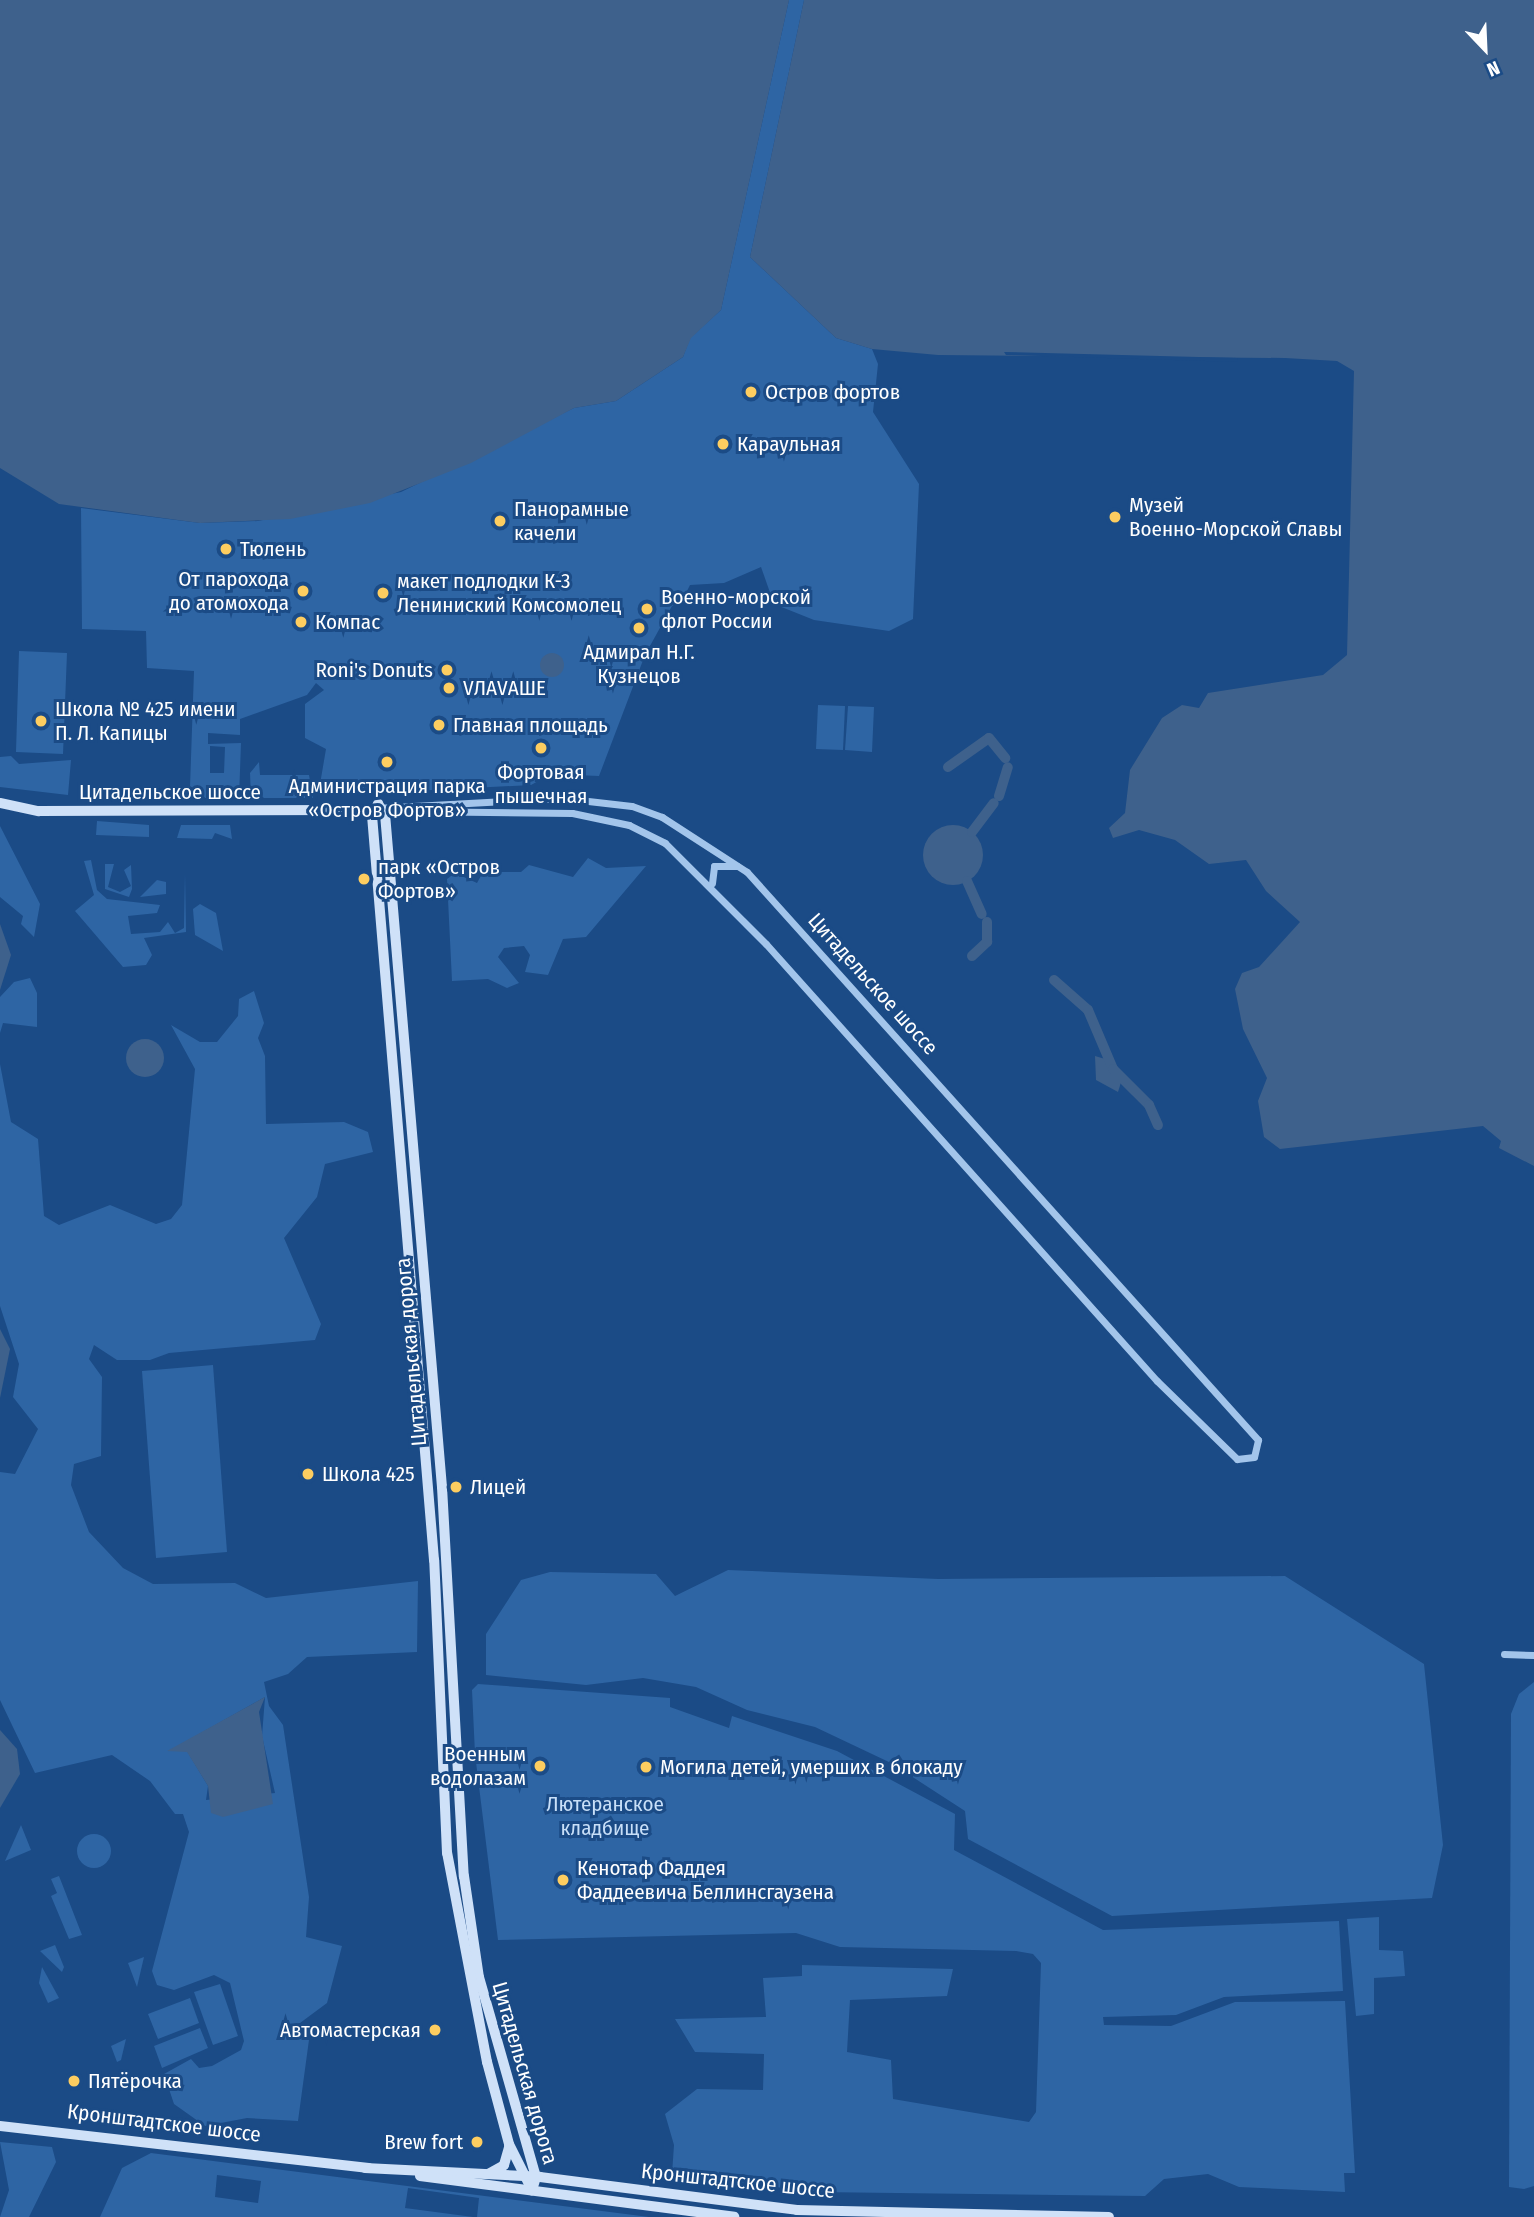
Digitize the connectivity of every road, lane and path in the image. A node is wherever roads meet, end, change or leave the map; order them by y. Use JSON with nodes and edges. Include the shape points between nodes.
{"nodes":[{"id":1,"x":0,"y":803,"type":"edge"},
{"id":2,"x":378,"y":804,"type":"junction"},
{"id":3,"x":340,"y":810,"type":"junction"},
{"id":4,"x":385,"y":814,"type":"junction"},
{"id":5,"x":372,"y":815,"type":"junction"},
{"id":6,"x":747,"y":872,"type":"junction"},
{"id":7,"x":712,"y":886,"type":"junction"},
{"id":8,"x":1504,"y":1654,"type":"dead end"},
{"id":9,"x":1534,"y":1655,"type":"edge"},
{"id":10,"x":0,"y":2126,"type":"edge"},
{"id":11,"x":509,"y":2144,"type":"junction"},
{"id":12,"x":365,"y":2168,"type":"junction"},
{"id":13,"x":488,"y":2174,"type":"junction"},
{"id":14,"x":521,"y":2176,"type":"junction"},
{"id":15,"x":536,"y":2177,"type":"junction"},
{"id":16,"x":532,"y":2190,"type":"junction"},
{"id":17,"x":734,"y":2217,"type":"edge"},
{"id":18,"x":1109,"y":2217,"type":"edge"}],
"edges":[{"from":1,"to":3,"type":"street","name":"Цитадельское шоссе","via":[[40,811]]},
{"from":2,"to":3,"type":"street","name":"Цитадельское шоссе"},
{"from":2,"to":4,"type":"street"},
{"from":2,"to":5,"type":"street"},
{"from":2,"to":6,"type":"street","name":"Цитадельское шоссе","via":[[600,800],[681,825]]},
{"from":3,"to":5,"type":"street","name":"Цитадельское шоссе"},
{"from":4,"to":5,"type":"street","name":"Цитадельское шоссе"},
{"from":4,"to":7,"type":"street","name":"Цитадельское шоссе","via":[[534,811],[603,817],[665,843]]},
{"from":4,"to":15,"type":"street","name":"Цитадельская дорога","via":[[442,1487],[464,1876],[478,1977]]},
{"from":5,"to":11,"type":"street","name":"Цитадельская дорога","via":[[434,1560],[447,1853],[468,1980]]},
{"from":6,"to":7,"type":"street","via":[[720,863],[710,870]]},
{"from":6,"to":7,"type":"street","name":"Цитадельское шоссе","via":[[1258,1440],[1254,1457],[1242,1462],[1149,1371]]},
{"from":8,"to":9,"type":"street"},
{"from":10,"to":12,"type":"street","name":"Кронштадтское шоссе"},
{"from":11,"to":13,"type":"street","via":[[504,2165]]},
{"from":11,"to":14,"type":"street","name":"Цитадельская дорога"},
{"from":12,"to":13,"type":"street","name":"Кронштадтское шоссе"},
{"from":12,"to":16,"type":"street","name":"Кронштадтское шоссе"},
{"from":13,"to":14,"type":"street","name":"Кронштадтское шоссе"},
{"from":14,"to":15,"type":"street","name":"Кронштадтское шоссе"},
{"from":14,"to":16,"type":"street","name":"Цитадельская дорога"},
{"from":15,"to":16,"type":"street","name":"Цитадельская дорога"},
{"from":15,"to":18,"type":"street","name":"Кронштадтское шоссе","via":[[797,2210]]},
{"from":16,"to":17,"type":"street","name":"Кронштадтское шоссе"}]}
